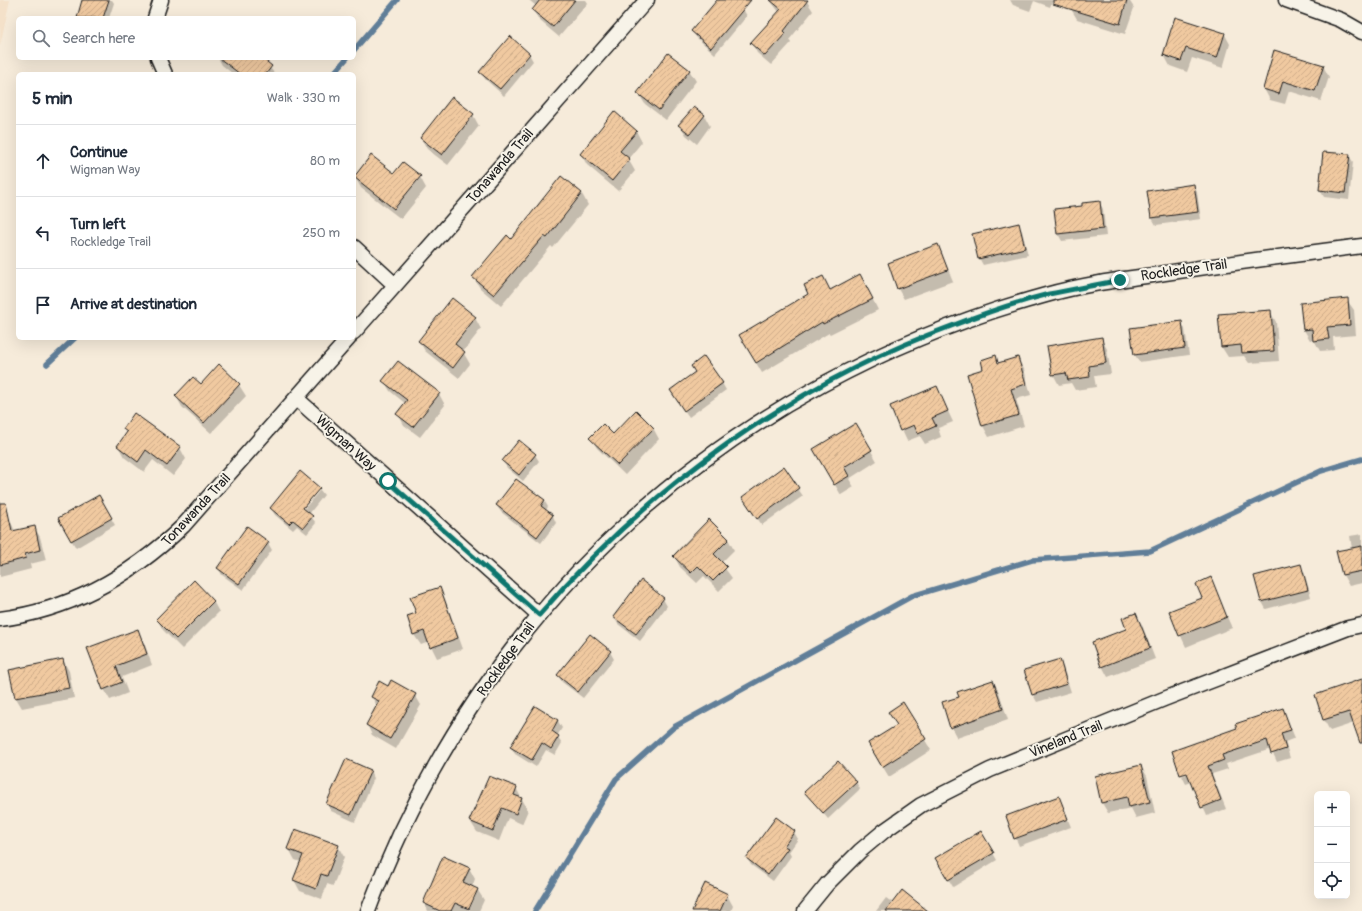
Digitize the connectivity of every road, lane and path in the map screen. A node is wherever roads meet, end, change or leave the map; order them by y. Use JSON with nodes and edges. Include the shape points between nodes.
{"nodes":[{"id":1,"x":161,"y":0,"type":"edge"},
{"id":2,"x":647,"y":0,"type":"edge"},
{"id":3,"x":1286,"y":0,"type":"edge"},
{"id":4,"x":157,"y":16,"type":"edge"},
{"id":5,"x":1362,"y":32,"type":"edge"},
{"id":6,"x":159,"y":60,"type":"edge"},
{"id":7,"x":164,"y":72,"type":"edge"},
{"id":8,"x":1362,"y":246,"type":"edge"},
{"id":9,"x":356,"y":249,"type":"edge"},
{"id":10,"x":395,"y":285,"type":"junction"},
{"id":11,"x":356,"y":330,"type":"edge"},
{"id":12,"x":347,"y":340,"type":"edge"},
{"id":13,"x":296,"y":398,"type":"junction"},
{"id":14,"x":539,"y":615,"type":"junction"},
{"id":15,"x":0,"y":619,"type":"edge"},
{"id":16,"x":1362,"y":625,"type":"edge"},
{"id":17,"x":368,"y":911,"type":"edge"},
{"id":18,"x":805,"y":911,"type":"edge"}],
"edges":[{"from":1,"to":4,"type":"street"},
{"from":2,"to":10,"type":"street","name":"Tonawanda Trail"},
{"from":3,"to":5,"type":"street","via":[[1341,20]]},
{"from":6,"to":7,"type":"street"},
{"from":8,"to":14,"type":"street","name":"Rockledge Trail","via":[[1175,271],[1048,294],[919,338],[813,390],[698,463],[610,538]]},
{"from":9,"to":10,"type":"street"},
{"from":10,"to":11,"type":"street","name":"Tonawanda Trail"},
{"from":12,"to":13,"type":"street","name":"Tonawanda Trail"},
{"from":13,"to":14,"type":"street","name":"Wigman Way"},
{"from":13,"to":15,"type":"street","name":"Tonawanda Trail","via":[[183,526],[140,564],[102,587],[58,605]]},
{"from":14,"to":17,"type":"street","name":"Rockledge Trail","via":[[505,657],[434,768],[389,859]]},
{"from":16,"to":18,"type":"street","name":"Vineland Trail","via":[[1348,628],[1164,699],[983,773],[921,805],[884,831],[827,884]]}]}
